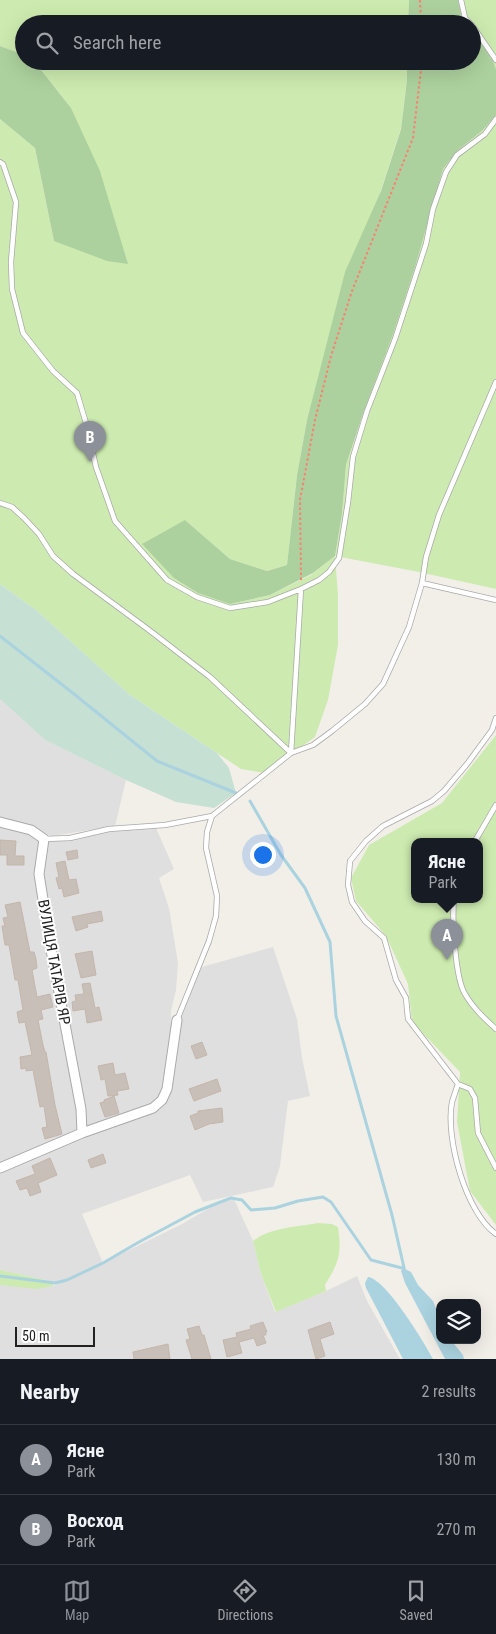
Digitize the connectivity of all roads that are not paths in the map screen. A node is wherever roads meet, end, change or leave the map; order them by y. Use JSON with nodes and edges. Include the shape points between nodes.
{"nodes":[{"id":1,"x":461,"y":0,"type":"edge"},
{"id":2,"x":464,"y":15,"type":"edge"},
{"id":3,"x":481,"y":38,"type":"edge"},
{"id":4,"x":496,"y":60,"type":"edge"},
{"id":5,"x":496,"y":120,"type":"edge"},
{"id":6,"x":0,"y":162,"type":"edge"},
{"id":7,"x":496,"y":382,"type":"edge"},
{"id":8,"x":0,"y":503,"type":"edge"},
{"id":9,"x":422,"y":583,"type":"junction"},
{"id":10,"x":302,"y":589,"type":"junction"},
{"id":11,"x":496,"y":600,"type":"edge"},
{"id":12,"x":496,"y":718,"type":"edge"},
{"id":13,"x":291,"y":753,"type":"junction"},
{"id":14,"x":496,"y":805,"type":"edge"},
{"id":15,"x":212,"y":816,"type":"junction"},
{"id":16,"x":0,"y":822,"type":"edge"},
{"id":17,"x":478,"y":838,"type":"edge"},
{"id":18,"x":44,"y":839,"type":"junction"},
{"id":19,"x":454,"y":903,"type":"edge"},
{"id":20,"x":177,"y":1020,"type":"joint"},
{"id":21,"x":496,"y":1029,"type":"edge"},
{"id":22,"x":458,"y":1084,"type":"junction"},
{"id":23,"x":82,"y":1133,"type":"junction"},
{"id":24,"x":0,"y":1168,"type":"edge"},
{"id":25,"x":496,"y":1168,"type":"edge"},
{"id":26,"x":496,"y":1234,"type":"edge"}],
"edges":[{"from":1,"to":2,"type":"lane"},
{"from":3,"to":4,"type":"lane"},
{"from":5,"to":10,"type":"lane","via":[[485,134],[458,155],[446,172],[433,209],[426,244],[353,457],[339,558],[329,572]]},
{"from":6,"to":10,"type":"lane","via":[[16,202],[12,288],[23,333],[53,371],[77,393],[96,467],[115,522],[167,580],[197,597],[230,608],[268,602]]},
{"from":7,"to":9,"type":"lane","via":[[439,515]]},
{"from":8,"to":13,"type":"lane","via":[[24,518],[53,556],[73,574],[210,677]]},
{"from":9,"to":11,"type":"lane"},
{"from":9,"to":13,"type":"lane","via":[[409,628],[383,684],[332,732],[313,745]]},
{"from":10,"to":13,"type":"lane"},
{"from":12,"to":22,"type":"lane","via":[[492,730],[444,791],[432,801],[383,826],[350,861],[348,885],[352,902],[365,921],[384,938],[396,980],[406,998],[408,1019]]},
{"from":13,"to":15,"type":"lane"},
{"from":14,"to":17,"type":"lane"},
{"from":15,"to":18,"type":"lane","via":[[165,825]]},
{"from":15,"to":20,"type":"lane","via":[[206,848],[216,896],[216,916]]},
{"from":16,"to":18,"type":"street","via":[[31,830]]},
{"from":18,"to":23,"type":"street","name":"ВУЛИЦЯ ТАТАРІВ ЯР","via":[[39,874],[81,1109]]},
{"from":19,"to":21,"type":"lane","via":[[459,976],[464,993]]},
{"from":20,"to":23,"type":"street","via":[[167,1089],[162,1100],[153,1108]]},
{"from":22,"to":25,"type":"lane","via":[[470,1089],[475,1098],[478,1133]]},
{"from":22,"to":26,"type":"lane","via":[[451,1122],[456,1164],[479,1215]]},
{"from":23,"to":24,"type":"street"}]}
